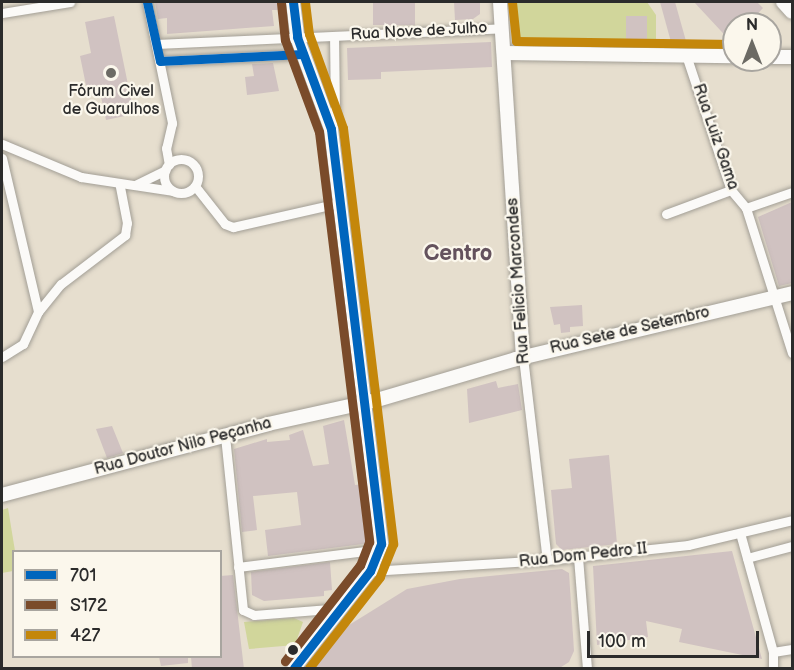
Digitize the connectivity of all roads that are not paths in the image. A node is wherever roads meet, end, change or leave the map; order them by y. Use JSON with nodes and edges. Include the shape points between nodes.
{"nodes":[{"id":1,"x":70,"y":2,"type":"edge"},
{"id":2,"x":147,"y":2,"type":"edge"},
{"id":3,"x":293,"y":2,"type":"edge"},
{"id":4,"x":500,"y":2,"type":"edge"},
{"id":5,"x":783,"y":2,"type":"edge"},
{"id":6,"x":792,"y":12,"type":"edge"},
{"id":7,"x":2,"y":13,"type":"edge"},
{"id":8,"x":503,"y":28,"type":"junction"},
{"id":9,"x":334,"y":36,"type":"junction"},
{"id":10,"x":297,"y":37,"type":"junction"},
{"id":11,"x":156,"y":44,"type":"junction"},
{"id":12,"x":505,"y":53,"type":"junction"},
{"id":13,"x":303,"y":54,"type":"junction"},
{"id":14,"x":687,"y":55,"type":"junction"},
{"id":15,"x":722,"y":56,"type":"edge"},
{"id":16,"x":159,"y":61,"type":"junction"},
{"id":17,"x":331,"y":129,"type":"junction"},
{"id":18,"x":2,"y":144,"type":"edge"},
{"id":19,"x":2,"y":158,"type":"edge"},
{"id":20,"x":168,"y":167,"type":"junction"},
{"id":21,"x":135,"y":185,"type":"junction"},
{"id":22,"x":120,"y":186,"type":"junction"},
{"id":23,"x":195,"y":186,"type":"junction"},
{"id":24,"x":730,"y":190,"type":"junction"},
{"id":25,"x":172,"y":191,"type":"junction"},
{"id":26,"x":792,"y":192,"type":"edge"},
{"id":27,"x":339,"y":203,"type":"junction"},
{"id":28,"x":746,"y":208,"type":"junction"},
{"id":29,"x":666,"y":214,"type":"dead end"},
{"id":30,"x":792,"y":293,"type":"edge"},
{"id":31,"x":774,"y":297,"type":"junction"},
{"id":32,"x":38,"y":312,"type":"junction"},
{"id":33,"x":792,"y":353,"type":"edge"},
{"id":34,"x":2,"y":357,"type":"edge"},
{"id":35,"x":523,"y":357,"type":"junction"},
{"id":36,"x":365,"y":402,"type":"junction"},
{"id":37,"x":225,"y":436,"type":"junction"},
{"id":38,"x":2,"y":495,"type":"edge"},
{"id":39,"x":792,"y":520,"type":"edge"},
{"id":40,"x":740,"y":533,"type":"junction"},
{"id":41,"x":792,"y":546,"type":"edge"},
{"id":42,"x":381,"y":549,"type":"junction"},
{"id":43,"x":578,"y":557,"type":"junction"},
{"id":44,"x":747,"y":558,"type":"junction"},
{"id":45,"x":546,"y":561,"type":"junction"},
{"id":46,"x":238,"y":567,"type":"junction"},
{"id":47,"x":370,"y":571,"type":"junction"},
{"id":48,"x":342,"y":608,"type":"junction"},
{"id":49,"x":792,"y":649,"type":"edge"},
{"id":50,"x":774,"y":652,"type":"junction"},
{"id":51,"x":294,"y":669,"type":"edge"},
{"id":52,"x":587,"y":669,"type":"edge"},
{"id":53,"x":773,"y":669,"type":"edge"}],
"edges":[{"from":1,"to":7,"type":"street"},
{"from":2,"to":11,"type":"street"},
{"from":3,"to":10,"type":"street"},
{"from":4,"to":8,"type":"street","name":"Rua Felicio Marcondes"},
{"from":5,"to":6,"type":"street"},
{"from":8,"to":9,"type":"street","name":"Rua Nove de Julho"},
{"from":8,"to":12,"type":"street","name":"Rua Felicio Marcondes"},
{"from":9,"to":10,"type":"street","name":"Rua Nove de Julho"},
{"from":9,"to":17,"type":"street","name":"Rua Nove de Julho","via":[[335,114]]},
{"from":10,"to":11,"type":"street","name":"Rua Nove de Julho"},
{"from":10,"to":13,"type":"street"},
{"from":11,"to":16,"type":"street"},
{"from":12,"to":14,"type":"street"},
{"from":12,"to":35,"type":"street","name":"Rua Felicio Marcondes"},
{"from":13,"to":16,"type":"street"},
{"from":13,"to":17,"type":"street"},
{"from":14,"to":15,"type":"street"},
{"from":14,"to":24,"type":"street","name":"Rua Luiz Gama"},
{"from":16,"to":20,"type":"street","via":[[172,123],[166,148]]},
{"from":17,"to":27,"type":"street"},
{"from":18,"to":22,"type":"street","via":[[59,170]]},
{"from":19,"to":32,"type":"street"},
{"from":20,"to":21,"type":"street"},
{"from":20,"to":23,"type":"street","via":[[179,160],[190,162],[198,175]]},
{"from":20,"to":25,"type":"street","via":[[165,181]]},
{"from":21,"to":22,"type":"street"},
{"from":21,"to":25,"type":"street"},
{"from":22,"to":32,"type":"street","via":[[127,223],[125,235],[61,284]]},
{"from":23,"to":25,"type":"street","via":[[189,191]]},
{"from":23,"to":27,"type":"street","via":[[225,224],[233,227]]},
{"from":24,"to":28,"type":"street","name":"Rua Luiz Gama"},
{"from":24,"to":29,"type":"street"},
{"from":26,"to":28,"type":"street"},
{"from":27,"to":36,"type":"street"},
{"from":28,"to":31,"type":"street","name":"Rua Luiz Gama"},
{"from":30,"to":31,"type":"street","name":"Rua Sete de Setembro"},
{"from":31,"to":33,"type":"street","name":"Rua Luiz Gama"},
{"from":31,"to":35,"type":"street","name":"Rua Sete de Setembro"},
{"from":32,"to":34,"type":"street","via":[[23,344]]},
{"from":35,"to":36,"type":"street","name":"Rua Sete de Setembro"},
{"from":35,"to":45,"type":"street","name":"Rua Felicio Marcondes"},
{"from":36,"to":37,"type":"street","name":"Rua Doutor Nilo Peçanha"},
{"from":36,"to":42,"type":"street"},
{"from":37,"to":38,"type":"street","name":"Rua Doutor Nilo Peçanha"},
{"from":37,"to":46,"type":"street"},
{"from":39,"to":40,"type":"street","name":"Rua Dom Pedro II"},
{"from":40,"to":43,"type":"street","name":"Rua Dom Pedro II","via":[[688,545]]},
{"from":40,"to":44,"type":"street"},
{"from":41,"to":44,"type":"street"},
{"from":42,"to":46,"type":"street"},
{"from":42,"to":47,"type":"street"},
{"from":43,"to":45,"type":"street","name":"Rua Dom Pedro II"},
{"from":43,"to":52,"type":"street"},
{"from":44,"to":50,"type":"street"},
{"from":45,"to":47,"type":"street","name":"Rua Dom Pedro II"},
{"from":46,"to":48,"type":"street","via":[[243,610],[249,613]]},
{"from":47,"to":48,"type":"street"},
{"from":48,"to":51,"type":"street","via":[[306,648]]},
{"from":49,"to":50,"type":"street"},
{"from":50,"to":53,"type":"street"}]}
